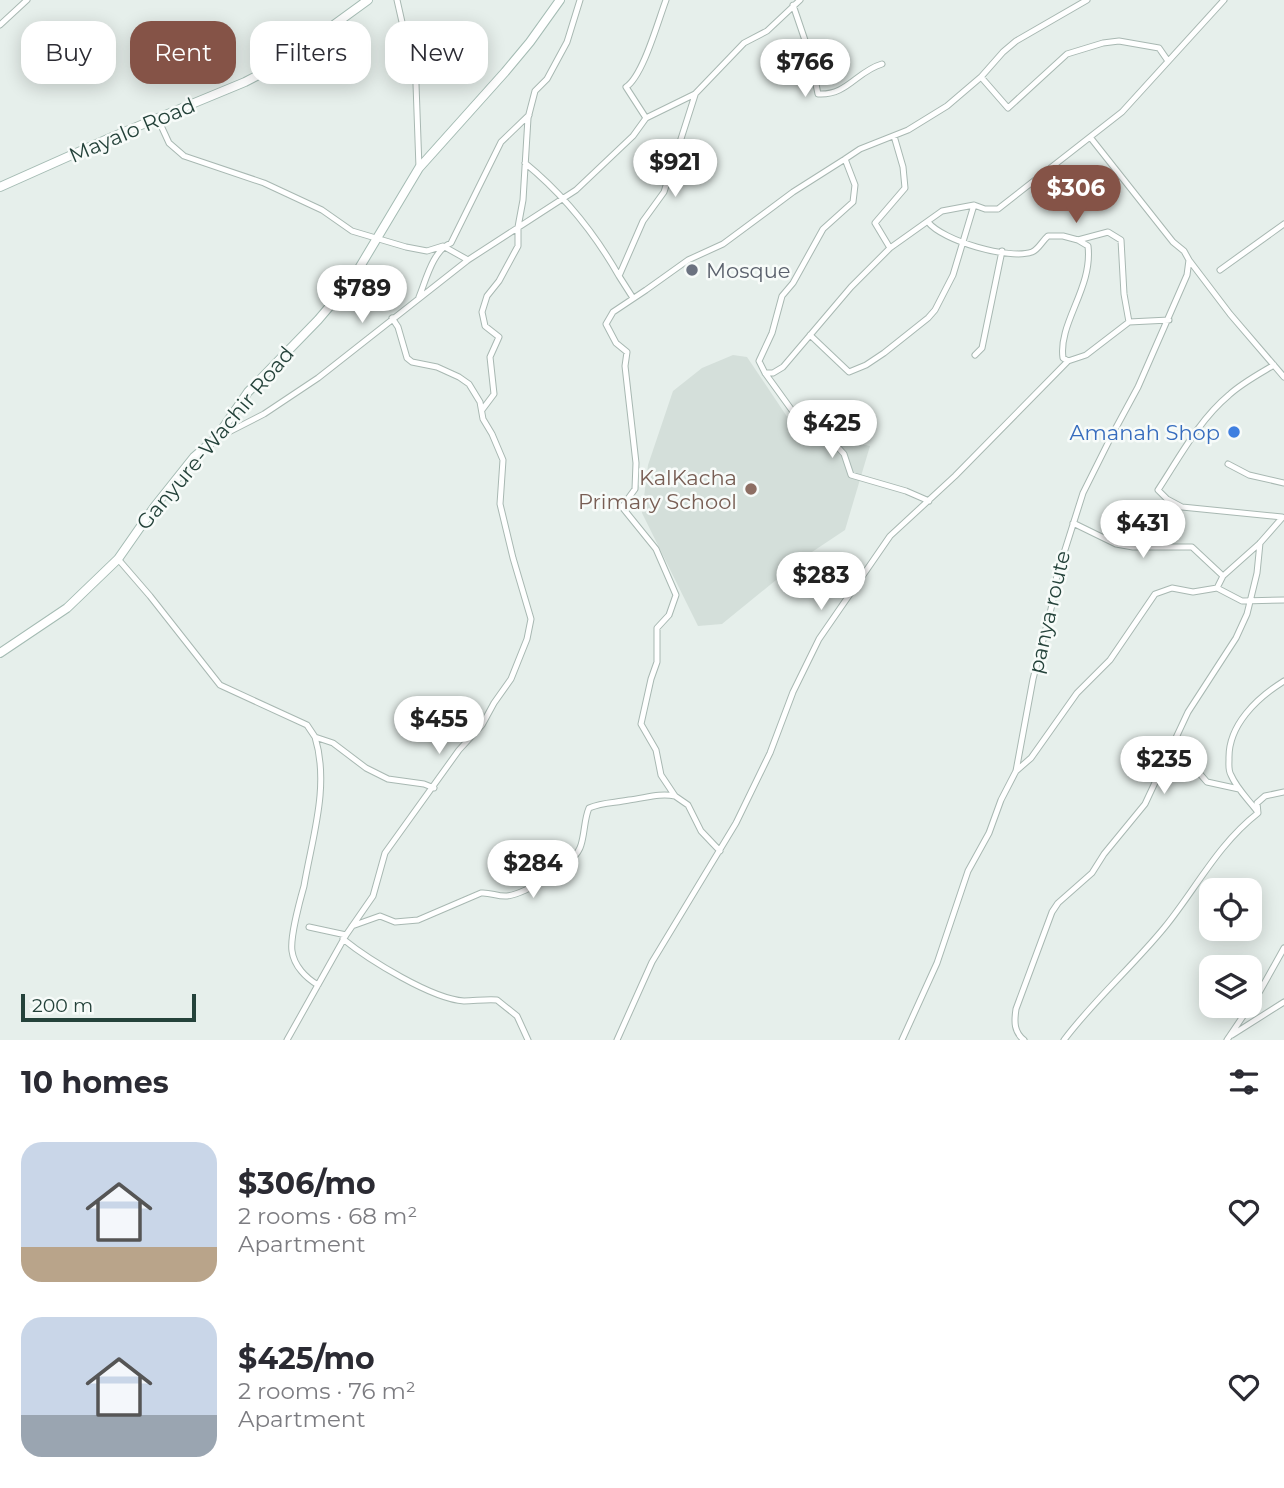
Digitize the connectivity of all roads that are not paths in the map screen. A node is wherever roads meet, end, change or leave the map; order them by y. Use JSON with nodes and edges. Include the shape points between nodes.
{"nodes":[{"id":1,"x":27,"y":0,"type":"edge"},
{"id":2,"x":368,"y":0,"type":"edge"},
{"id":3,"x":397,"y":0,"type":"edge"},
{"id":4,"x":560,"y":0,"type":"edge"},
{"id":5,"x":580,"y":0,"type":"edge"},
{"id":6,"x":666,"y":0,"type":"edge"},
{"id":7,"x":800,"y":0,"type":"edge"},
{"id":8,"x":1087,"y":0,"type":"edge"},
{"id":9,"x":1224,"y":0,"type":"edge"},
{"id":10,"x":793,"y":5,"type":"junction"},
{"id":11,"x":0,"y":26,"type":"edge"},
{"id":12,"x":1168,"y":61,"type":"junction"},
{"id":13,"x":882,"y":64,"type":"dead end"},
{"id":14,"x":981,"y":77,"type":"junction"},
{"id":15,"x":695,"y":94,"type":"junction"},
{"id":16,"x":529,"y":115,"type":"junction"},
{"id":17,"x":646,"y":118,"type":"junction"},
{"id":18,"x":158,"y":119,"type":"junction"},
{"id":19,"x":894,"y":136,"type":"junction"},
{"id":20,"x":1090,"y":137,"type":"junction"},
{"id":21,"x":845,"y":159,"type":"junction"},
{"id":22,"x":525,"y":163,"type":"junction"},
{"id":23,"x":419,"y":168,"type":"junction"},
{"id":24,"x":0,"y":187,"type":"edge"},
{"id":25,"x":564,"y":198,"type":"junction"},
{"id":26,"x":974,"y":205,"type":"junction"},
{"id":27,"x":928,"y":222,"type":"junction"},
{"id":28,"x":1284,"y":225,"type":"edge"},
{"id":29,"x":518,"y":228,"type":"junction"},
{"id":30,"x":377,"y":238,"type":"junction"},
{"id":31,"x":1078,"y":240,"type":"junction"},
{"id":32,"x":961,"y":243,"type":"junction"},
{"id":33,"x":443,"y":246,"type":"junction"},
{"id":34,"x":890,"y":248,"type":"junction"},
{"id":35,"x":1002,"y":250,"type":"junction"},
{"id":36,"x":468,"y":260,"type":"junction"},
{"id":37,"x":1189,"y":260,"type":"junction"},
{"id":38,"x":1220,"y":270,"type":"dead end"},
{"id":39,"x":619,"y":276,"type":"junction"},
{"id":40,"x":633,"y":298,"type":"junction"},
{"id":41,"x":418,"y":299,"type":"junction"},
{"id":42,"x":392,"y":318,"type":"junction"},
{"id":43,"x":1169,"y":320,"type":"junction"},
{"id":44,"x":1129,"y":322,"type":"junction"},
{"id":45,"x":810,"y":335,"type":"junction"},
{"id":46,"x":975,"y":355,"type":"dead end"},
{"id":47,"x":1068,"y":361,"type":"junction"},
{"id":48,"x":1274,"y":365,"type":"junction"},
{"id":49,"x":765,"y":373,"type":"junction"},
{"id":50,"x":1284,"y":377,"type":"edge"},
{"id":51,"x":481,"y":410,"type":"junction"},
{"id":52,"x":216,"y":438,"type":"junction"},
{"id":53,"x":1228,"y":464,"type":"dead end"},
{"id":54,"x":1284,"y":483,"type":"edge"},
{"id":55,"x":929,"y":501,"type":"junction"},
{"id":56,"x":1283,"y":517,"type":"edge"},
{"id":57,"x":1073,"y":523,"type":"junction"},
{"id":58,"x":1260,"y":543,"type":"junction"},
{"id":59,"x":118,"y":559,"type":"junction"},
{"id":60,"x":1223,"y":576,"type":"junction"},
{"id":61,"x":1217,"y":588,"type":"junction"},
{"id":62,"x":1252,"y":600,"type":"junction"},
{"id":63,"x":1284,"y":600,"type":"edge"},
{"id":64,"x":0,"y":653,"type":"edge"},
{"id":65,"x":1284,"y":681,"type":"edge"},
{"id":66,"x":315,"y":737,"type":"junction"},
{"id":67,"x":1169,"y":749,"type":"junction"},
{"id":68,"x":1016,"y":771,"type":"junction"},
{"id":69,"x":434,"y":788,"type":"junction"},
{"id":70,"x":1239,"y":789,"type":"junction"},
{"id":71,"x":1284,"y":792,"type":"edge"},
{"id":72,"x":675,"y":796,"type":"junction"},
{"id":73,"x":1258,"y":813,"type":"junction"},
{"id":74,"x":720,"y":850,"type":"junction"},
{"id":75,"x":352,"y":926,"type":"junction"},
{"id":76,"x":309,"y":927,"type":"dead end"},
{"id":77,"x":344,"y":937,"type":"junction"},
{"id":78,"x":1284,"y":947,"type":"edge"},
{"id":79,"x":318,"y":985,"type":"junction"},
{"id":80,"x":1284,"y":1002,"type":"edge"},
{"id":81,"x":1228,"y":1038,"type":"edge"},
{"id":82,"x":287,"y":1040,"type":"edge"},
{"id":83,"x":528,"y":1040,"type":"edge"},
{"id":84,"x":617,"y":1040,"type":"edge"},
{"id":85,"x":902,"y":1040,"type":"edge"},
{"id":86,"x":1024,"y":1040,"type":"edge"},
{"id":87,"x":1064,"y":1040,"type":"edge"}],
"edges":[{"from":1,"to":11,"type":"street"},
{"from":2,"to":18,"type":"street","name":"Mayalo Road","via":[[280,64]]},
{"from":3,"to":23,"type":"street","via":[[416,84]]},
{"from":4,"to":23,"type":"street","name":"Ganyure-Wachir Road","via":[[514,62]]},
{"from":5,"to":16,"type":"street","via":[[567,42],[535,91]]},
{"from":6,"to":17,"type":"street","via":[[644,59],[626,87]]},
{"from":7,"to":10,"type":"street"},
{"from":8,"to":14,"type":"street","via":[[1016,41]]},
{"from":9,"to":12,"type":"street"},
{"from":10,"to":13,"type":"street","via":[[818,94],[847,88],[864,72]]},
{"from":10,"to":15,"type":"street","via":[[767,31],[744,43]]},
{"from":12,"to":14,"type":"street","via":[[1159,48],[1119,41],[1094,46],[1057,61],[1008,108]]},
{"from":12,"to":20,"type":"street","via":[[1122,112]]},
{"from":14,"to":19,"type":"street","via":[[947,106]]},
{"from":15,"to":17,"type":"street"},
{"from":15,"to":39,"type":"street","via":[[664,192],[643,221]]},
{"from":16,"to":22,"type":"street"},
{"from":16,"to":33,"type":"street","via":[[501,142],[451,243]]},
{"from":17,"to":25,"type":"street","via":[[633,136]]},
{"from":18,"to":24,"type":"street","name":"Mayalo Road"},
{"from":18,"to":30,"type":"street","via":[[169,143],[184,156],[264,183],[322,210],[352,231]]},
{"from":19,"to":21,"type":"street"},
{"from":19,"to":34,"type":"street","via":[[905,188],[875,223]]},
{"from":20,"to":26,"type":"street","via":[[998,209]]},
{"from":20,"to":37,"type":"street"},
{"from":21,"to":40,"type":"street","via":[[723,244],[688,260]]},
{"from":21,"to":49,"type":"street","via":[[855,184],[853,202],[823,229],[782,296],[760,356]]},
{"from":22,"to":25,"type":"street"},
{"from":22,"to":29,"type":"street"},
{"from":23,"to":30,"type":"street","name":"Ganyure-Wachir Road"},
{"from":25,"to":29,"type":"street"},
{"from":25,"to":39,"type":"street"},
{"from":26,"to":27,"type":"street","via":[[942,211]]},
{"from":26,"to":32,"type":"street"},
{"from":27,"to":32,"type":"street","via":[[936,232]]},
{"from":27,"to":34,"type":"street"},
{"from":28,"to":38,"type":"street"},
{"from":29,"to":36,"type":"street"},
{"from":29,"to":51,"type":"street","via":[[518,246],[482,312],[485,326],[499,337],[490,357],[494,394]]},
{"from":30,"to":33,"type":"street","via":[[427,251]]},
{"from":30,"to":52,"type":"street","name":"Ganyure-Wachir Road","via":[[352,280],[248,392]]},
{"from":31,"to":35,"type":"street","via":[[1051,236],[1030,252]]},
{"from":31,"to":44,"type":"street","via":[[1108,232],[1121,240]]},
{"from":31,"to":47,"type":"street","via":[[1088,246],[1088,265],[1064,337],[1063,358]]},
{"from":32,"to":35,"type":"street"},
{"from":32,"to":45,"type":"street","via":[[953,275],[935,310],[866,365],[845,370]]},
{"from":33,"to":36,"type":"street"},
{"from":33,"to":41,"type":"street"},
{"from":34,"to":45,"type":"street"},
{"from":35,"to":46,"type":"street","via":[[982,348]]},
{"from":36,"to":41,"type":"street"},
{"from":37,"to":43,"type":"street","name":"panya route"},
{"from":37,"to":48,"type":"street"},
{"from":39,"to":40,"type":"street"},
{"from":40,"to":72,"type":"street","via":[[613,312],[606,324],[627,352],[636,463],[635,489],[622,508],[656,549],[676,595],[669,615],[657,628],[657,662],[641,724],[656,750],[661,775]]},
{"from":41,"to":42,"type":"street"},
{"from":42,"to":51,"type":"street","via":[[407,358],[460,377]]},
{"from":42,"to":52,"type":"street","via":[[307,385]]},
{"from":43,"to":44,"type":"street"},
{"from":43,"to":57,"type":"street","name":"panya route","via":[[1093,471]]},
{"from":44,"to":47,"type":"street","via":[[1086,355]]},
{"from":45,"to":49,"type":"street","via":[[783,367]]},
{"from":47,"to":55,"type":"street"},
{"from":48,"to":50,"type":"street"},
{"from":48,"to":56,"type":"street","via":[[1216,408],[1158,491],[1182,507]]},
{"from":49,"to":55,"type":"street","via":[[804,428],[833,442],[844,454],[851,475]]},
{"from":51,"to":69,"type":"street","via":[[503,460],[500,504],[531,619],[511,679]]},
{"from":52,"to":59,"type":"street","name":"Ganyure-Wachir Road","via":[[194,457]]},
{"from":53,"to":54,"type":"street","via":[[1249,475]]},
{"from":55,"to":74,"type":"street","via":[[890,536],[819,639],[770,753]]},
{"from":56,"to":58,"type":"street"},
{"from":57,"to":60,"type":"street","via":[[1116,544],[1192,547]]},
{"from":57,"to":68,"type":"street","name":"panya route","via":[[1057,575]]},
{"from":58,"to":60,"type":"street"},
{"from":58,"to":62,"type":"street"},
{"from":59,"to":64,"type":"street","name":"Ganyure-Wachir Road","via":[[67,608]]},
{"from":59,"to":66,"type":"street","via":[[220,685],[300,721]]},
{"from":60,"to":61,"type":"street"},
{"from":61,"to":62,"type":"street","via":[[1242,601]]},
{"from":61,"to":68,"type":"street","via":[[1193,592],[1172,588],[1155,594],[1110,660],[1077,693],[1031,758]]},
{"from":62,"to":63,"type":"street"},
{"from":62,"to":67,"type":"street","via":[[1236,638]]},
{"from":65,"to":70,"type":"street","via":[[1266,693],[1235,728],[1229,773]]},
{"from":66,"to":69,"type":"street","via":[[333,743],[388,779]]},
{"from":66,"to":79,"type":"street","via":[[322,789],[292,951],[306,978]]},
{"from":67,"to":70,"type":"street","via":[[1207,782]]},
{"from":67,"to":86,"type":"street","via":[[1144,804],[1092,873],[1052,912],[1016,1009],[1014,1024]]},
{"from":68,"to":85,"type":"street","name":"panya route","via":[[968,871],[937,963]]},
{"from":69,"to":75,"type":"street","via":[[385,853],[373,896]]},
{"from":70,"to":73,"type":"street"},
{"from":71,"to":73,"type":"street","via":[[1265,796],[1257,803]]},
{"from":72,"to":74,"type":"street","via":[[688,805],[701,831]]},
{"from":72,"to":75,"type":"street","via":[[662,793],[589,808],[576,854],[545,879],[514,895],[481,893],[418,920],[395,922],[380,916]]},
{"from":73,"to":87,"type":"street","via":[[1216,854],[1188,898]]},
{"from":74,"to":84,"type":"street","via":[[652,962]]},
{"from":75,"to":77,"type":"street"},
{"from":76,"to":77,"type":"street"},
{"from":77,"to":79,"type":"street"},
{"from":77,"to":83,"type":"street","via":[[428,990],[462,1001],[497,1000],[517,1016]]},
{"from":78,"to":81,"type":"street"},
{"from":79,"to":82,"type":"street"},
{"from":80,"to":81,"type":"street"}]}
